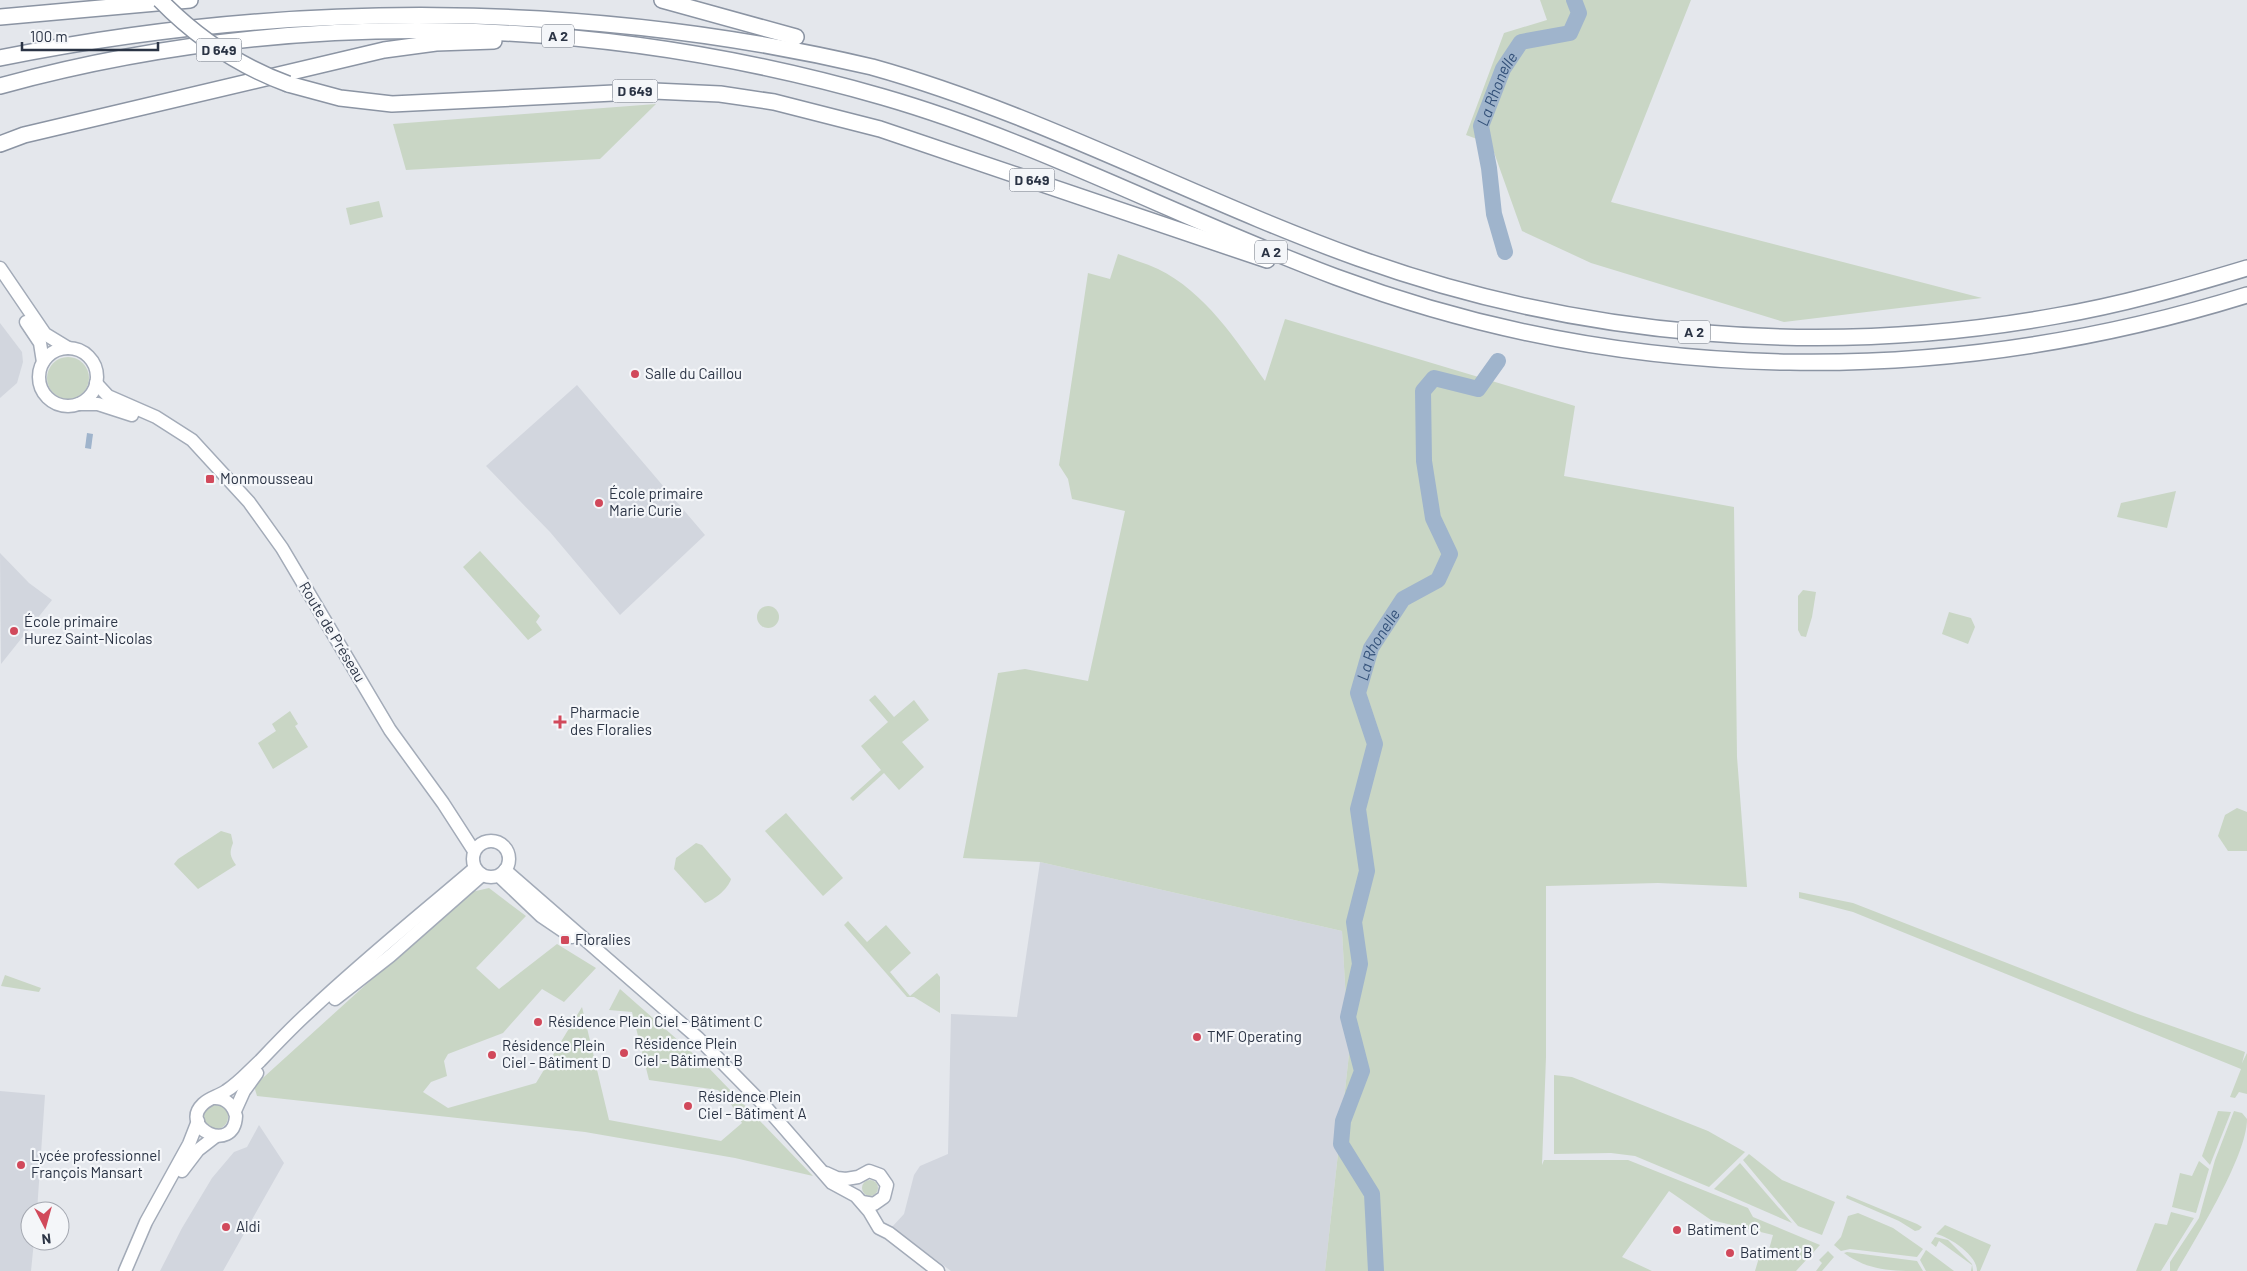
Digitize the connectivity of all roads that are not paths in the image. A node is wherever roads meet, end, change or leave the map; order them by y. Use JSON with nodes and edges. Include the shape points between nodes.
{"nodes":[{"id":1,"x":160,"y":0,"type":"edge"},
{"id":2,"x":190,"y":0,"type":"edge"},
{"id":3,"x":662,"y":0,"type":"edge"},
{"id":4,"x":440,"y":1,"type":"edge"},
{"id":5,"x":472,"y":5,"type":"junction"},
{"id":6,"x":0,"y":17,"type":"edge"},
{"id":7,"x":643,"y":45,"type":"junction"},
{"id":8,"x":0,"y":58,"type":"edge"},
{"id":9,"x":903,"y":76,"type":"junction"},
{"id":10,"x":0,"y":86,"type":"edge"},
{"id":11,"x":0,"y":144,"type":"edge"},
{"id":12,"x":0,"y":268,"type":"edge"},
{"id":13,"x":2247,"y":268,"type":"edge"},
{"id":14,"x":0,"y":283,"type":"edge"},
{"id":15,"x":2247,"y":295,"type":"edge"},
{"id":16,"x":1400,"y":299,"type":"junction"},
{"id":17,"x":68,"y":348,"type":"junction"},
{"id":18,"x":43,"y":362,"type":"junction"},
{"id":19,"x":96,"y":383,"type":"junction"},
{"id":20,"x":79,"y":404,"type":"junction"},
{"id":21,"x":214,"y":466,"type":"junction"},
{"id":22,"x":479,"y":847,"type":"junction"},
{"id":23,"x":478,"y":871,"type":"junction"},
{"id":24,"x":502,"y":873,"type":"junction"},
{"id":25,"x":214,"y":1098,"type":"junction"},
{"id":26,"x":235,"y":1111,"type":"junction"},
{"id":27,"x":198,"y":1121,"type":"junction"},
{"id":28,"x":216,"y":1136,"type":"junction"},
{"id":29,"x":824,"y":1172,"type":"junction"},
{"id":30,"x":858,"y":1177,"type":"junction"},
{"id":31,"x":859,"y":1199,"type":"junction"},
{"id":32,"x":880,"y":1201,"type":"junction"},
{"id":33,"x":889,"y":1233,"type":"junction"},
{"id":34,"x":125,"y":1271,"type":"edge"},
{"id":35,"x":132,"y":1271,"type":"edge"},
{"id":36,"x":938,"y":1271,"type":"edge"}],
"edges":[{"from":1,"to":16,"type":"highway","number":"D 649","bridge":true,"via":[[218,50],[252,69],[288,84],[340,98],[392,104],[682,91],[792,105],[858,123],[1091,200],[1352,291]]},
{"from":2,"to":6,"type":"highway"},
{"from":3,"to":9,"type":"highway","via":[[833,48]]},
{"from":4,"to":5,"type":"highway"},
{"from":5,"to":8,"type":"highway","number":"A 2","via":[[358,5],[231,15],[111,33]]},
{"from":5,"to":9,"type":"highway","number":"A 2","via":[[568,11],[670,23],[770,41]]},
{"from":7,"to":10,"type":"highway","number":"A 2","via":[[501,32],[337,32],[174,49],[103,61]]},
{"from":7,"to":11,"type":"highway","via":[[478,41],[404,47],[17,137]]},
{"from":7,"to":16,"type":"highway","number":"A 2","via":[[785,71],[890,99],[985,131],[1294,260]]},
{"from":9,"to":13,"type":"highway","number":"A 2","via":[[1011,113],[1314,241],[1436,283],[1582,317],[1695,332],[1754,336],[1887,335],[1967,329],[2098,308]]},
{"from":12,"to":17,"type":"main road","via":[[45,334]]},
{"from":14,"to":18,"type":"main road","via":[[37,339]]},
{"from":15,"to":16,"type":"highway","number":"A 2","via":[[2127,328],[2021,348],[1913,360],[1821,363],[1723,360],[1606,347],[1517,331]]},
{"from":17,"to":18,"type":"main road","via":[[52,352]]},
{"from":17,"to":19,"type":"main road","via":[[80,350],[91,359]]},
{"from":18,"to":20,"type":"main road","via":[[39,382],[47,397],[61,405]]},
{"from":19,"to":20,"type":"main road","via":[[90,395]]},
{"from":19,"to":21,"type":"main road","name":"Route de Préseau","via":[[108,396],[148,413],[185,435]]},
{"from":20,"to":21,"type":"main road","name":"Route de Préseau","via":[[98,404],[149,422]]},
{"from":21,"to":22,"type":"main road","name":"Route de Préseau","via":[[249,502],[277,540],[390,730]]},
{"from":22,"to":23,"type":"main road","via":[[472,858]]},
{"from":22,"to":24,"type":"main road","via":[[493,841],[505,847],[509,858]]},
{"from":23,"to":24,"type":"main road","via":[[492,878]]},
{"from":23,"to":25,"type":"main road","via":[[312,1009],[242,1078]]},
{"from":23,"to":26,"type":"main road","via":[[390,956],[297,1033],[251,1080]]},
{"from":24,"to":29,"type":"main road","via":[[702,1042]]},
{"from":25,"to":26,"type":"main road","via":[[228,1102]]},
{"from":25,"to":27,"type":"main road","via":[[201,1106]]},
{"from":26,"to":28,"type":"main road","via":[[232,1128],[226,1134]]},
{"from":27,"to":28,"type":"main road","via":[[205,1132]]},
{"from":27,"to":34,"type":"main road"},
{"from":28,"to":35,"type":"main road","via":[[196,1153],[175,1182]]},
{"from":29,"to":30,"type":"main road","via":[[839,1179]]},
{"from":29,"to":31,"type":"main road","via":[[834,1185]]},
{"from":30,"to":31,"type":"main road","via":[[854,1185]]},
{"from":30,"to":32,"type":"main road","via":[[870,1171],[882,1176],[887,1190]]},
{"from":31,"to":32,"type":"main road","via":[[871,1204]]},
{"from":31,"to":33,"type":"main road","via":[[878,1228]]},
{"from":32,"to":33,"type":"main road","via":[[881,1218]]},
{"from":33,"to":36,"type":"main road"}]}
